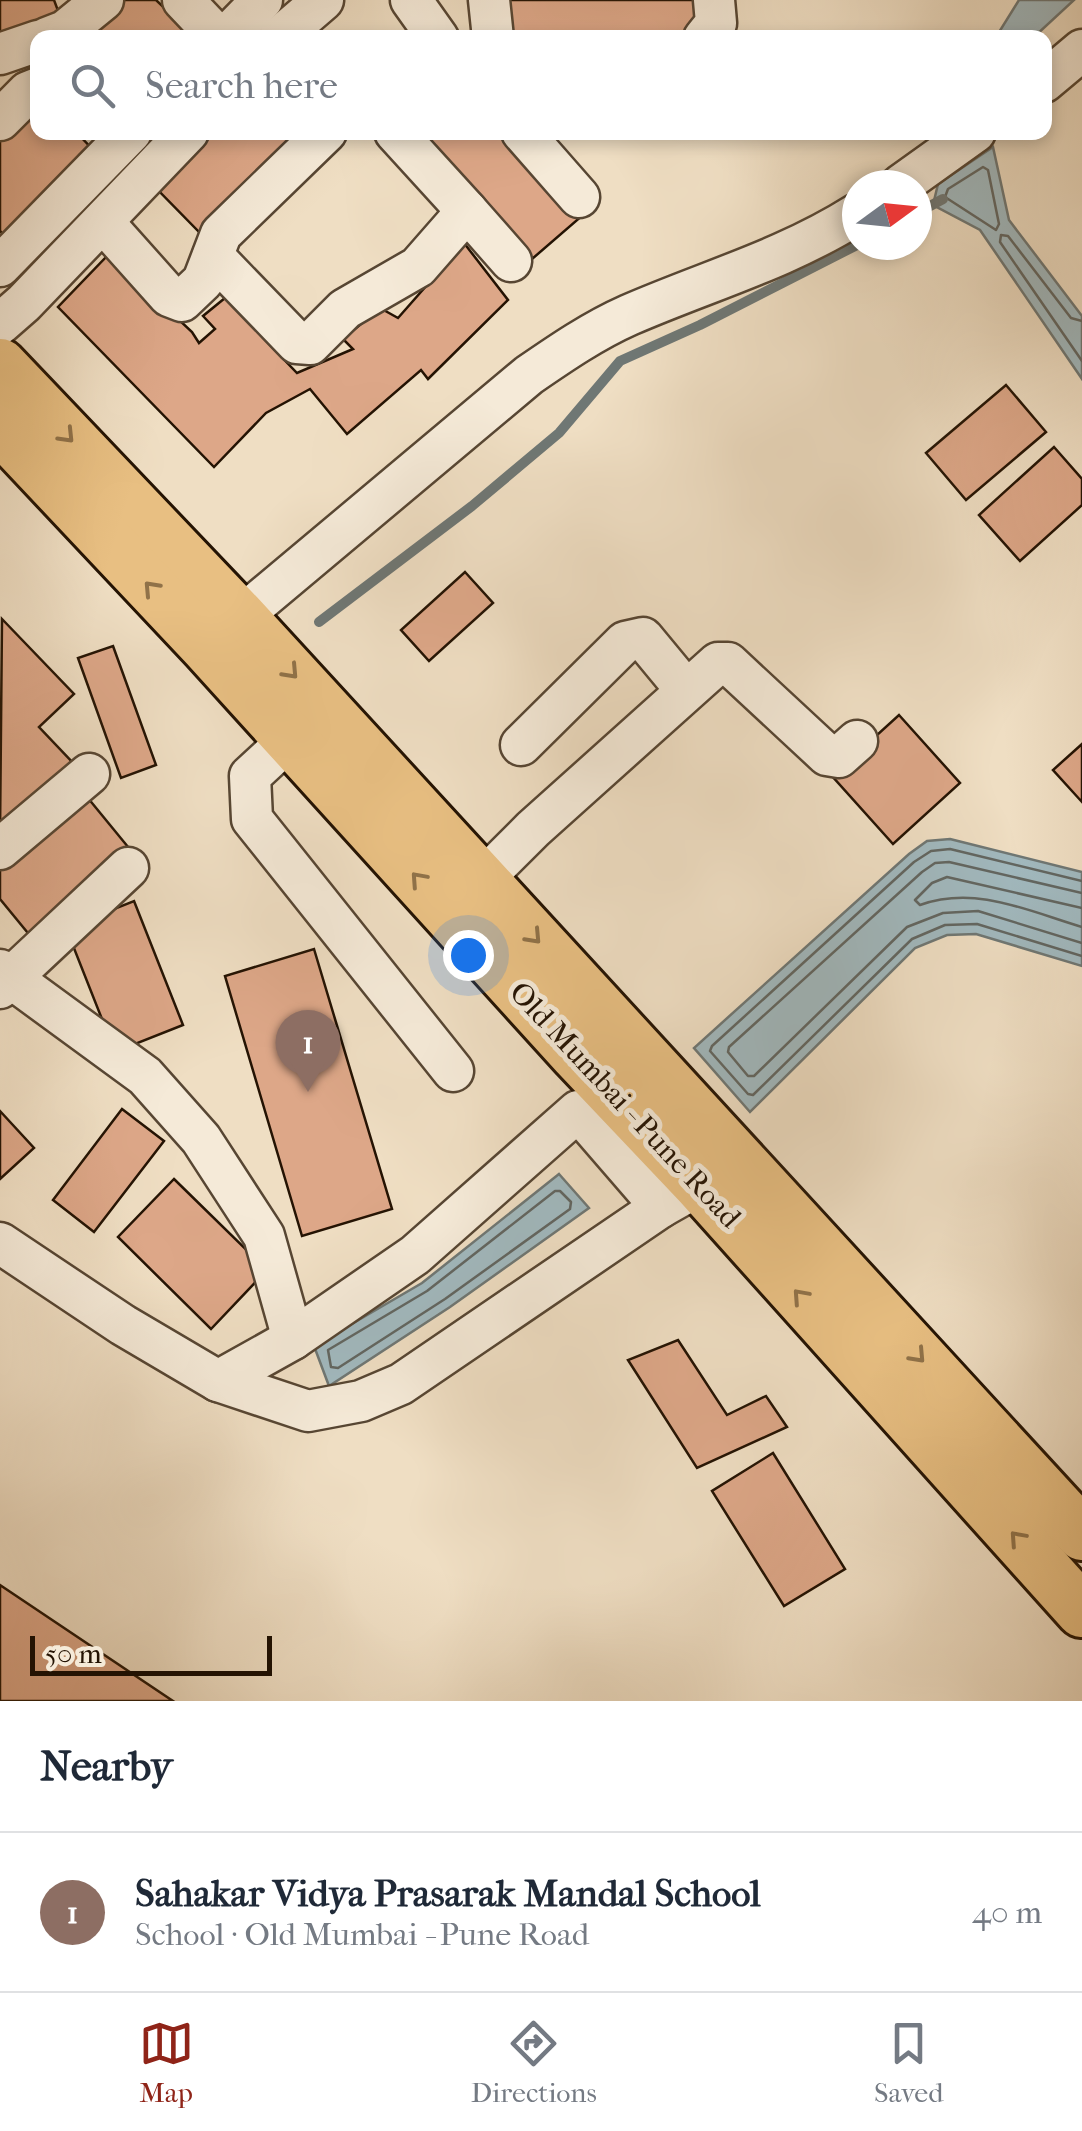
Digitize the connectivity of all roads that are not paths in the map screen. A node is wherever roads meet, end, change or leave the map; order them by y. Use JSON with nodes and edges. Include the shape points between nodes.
{"nodes":[{"id":1,"x":183,"y":0,"type":"edge"},
{"id":2,"x":262,"y":0,"type":"edge"},
{"id":3,"x":323,"y":0,"type":"edge"},
{"id":4,"x":411,"y":0,"type":"edge"},
{"id":5,"x":490,"y":0,"type":"edge"},
{"id":6,"x":714,"y":0,"type":"edge"},
{"id":7,"x":214,"y":30,"type":"edge"},
{"id":8,"x":230,"y":30,"type":"edge"},
{"id":9,"x":287,"y":30,"type":"edge"},
{"id":10,"x":433,"y":30,"type":"edge"},
{"id":11,"x":492,"y":30,"type":"edge"},
{"id":12,"x":710,"y":30,"type":"edge"},
{"id":13,"x":30,"y":40,"type":"edge"},
{"id":14,"x":1082,"y":50,"type":"edge"},
{"id":15,"x":0,"y":54,"type":"edge"},
{"id":16,"x":1052,"y":75,"type":"edge"},
{"id":17,"x":30,"y":91,"type":"edge"},
{"id":18,"x":0,"y":120,"type":"edge"},
{"id":19,"x":118,"y":140,"type":"edge"},
{"id":20,"x":180,"y":140,"type":"edge"},
{"id":21,"x":318,"y":140,"type":"edge"},
{"id":22,"x":402,"y":140,"type":"edge"},
{"id":23,"x":529,"y":140,"type":"edge"},
{"id":24,"x":964,"y":140,"type":"edge"},
{"id":25,"x":922,"y":170,"type":"edge"},
{"id":26,"x":580,"y":197,"type":"dead end"},
{"id":27,"x":468,"y":210,"type":"junction"},
{"id":28,"x":102,"y":222,"type":"junction"},
{"id":29,"x":842,"y":222,"type":"edge"},
{"id":30,"x":212,"y":256,"type":"junction"},
{"id":31,"x":4,"y":257,"type":"edge"},
{"id":32,"x":511,"y":261,"type":"dead end"},
{"id":33,"x":0,"y":324,"type":"edge"},
{"id":34,"x":0,"y":366,"type":"edge"},
{"id":35,"x":0,"y":427,"type":"edge"},
{"id":36,"x":223,"y":631,"type":"junction"},
{"id":37,"x":686,"y":690,"type":"junction"},
{"id":38,"x":290,"y":738,"type":"junction"},
{"id":39,"x":858,"y":741,"type":"dead end"},
{"id":40,"x":520,"y":746,"type":"dead end"},
{"id":41,"x":89,"y":774,"type":"dead end"},
{"id":42,"x":0,"y":848,"type":"edge"},
{"id":43,"x":128,"y":868,"type":"dead end"},
{"id":44,"x":482,"y":880,"type":"junction"},
{"id":45,"x":3,"y":979,"type":"edge"},
{"id":46,"x":576,"y":1054,"type":"junction"},
{"id":47,"x":454,"y":1071,"type":"dead end"},
{"id":48,"x":578,"y":1111,"type":"junction"},
{"id":49,"x":698,"y":1183,"type":"junction"},
{"id":50,"x":0,"y":1243,"type":"edge"},
{"id":51,"x":293,"y":1339,"type":"junction"},
{"id":52,"x":218,"y":1381,"type":"junction"},
{"id":53,"x":1082,"y":1534,"type":"edge"},
{"id":54,"x":1082,"y":1611,"type":"edge"}],
"edges":[{"from":1,"to":7,"type":"street"},
{"from":2,"to":8,"type":"street"},
{"from":3,"to":9,"type":"street"},
{"from":4,"to":10,"type":"street"},
{"from":5,"to":11,"type":"street"},
{"from":6,"to":12,"type":"street"},
{"from":13,"to":15,"type":"street"},
{"from":14,"to":16,"type":"street"},
{"from":17,"to":18,"type":"street"},
{"from":19,"to":31,"type":"street"},
{"from":20,"to":28,"type":"street"},
{"from":21,"to":30,"type":"street","via":[[222,234]]},
{"from":22,"to":27,"type":"street"},
{"from":23,"to":26,"type":"street"},
{"from":24,"to":25,"type":"street"},
{"from":27,"to":30,"type":"street","via":[[418,267],[345,308],[310,344],[296,343]]},
{"from":27,"to":32,"type":"street"},
{"from":28,"to":30,"type":"street","via":[[168,296],[182,300],[202,281]]},
{"from":28,"to":33,"type":"street"},
{"from":29,"to":36,"type":"street","via":[[778,258],[627,316],[576,343],[528,375]]},
{"from":34,"to":36,"type":"main road","name":"Old Mumbai - Pune Road","one_way":true},
{"from":36,"to":35,"type":"main road","name":"Old Mumbai - Pune Road","one_way":true},
{"from":36,"to":38,"type":"main road","name":"Old Mumbai - Pune Road"},
{"from":36,"to":44,"type":"main road","name":"Old Mumbai - Pune Road","one_way":true},
{"from":37,"to":39,"type":"street","via":[[718,663],[728,663],[827,755],[840,757]]},
{"from":37,"to":40,"type":"street","via":[[644,638],[634,638]]},
{"from":37,"to":44,"type":"street"},
{"from":46,"to":38,"type":"main road","name":"Old Mumbai - Pune Road","one_way":true},
{"from":38,"to":47,"type":"street","via":[[250,776],[252,820]]},
{"from":41,"to":42,"type":"street"},
{"from":43,"to":45,"type":"street"},
{"from":44,"to":49,"type":"main road","name":"Old Mumbai - Pune Road","one_way":true},
{"from":45,"to":51,"type":"street","via":[[145,1076],[201,1139],[264,1236]]},
{"from":46,"to":48,"type":"street","via":[[584,1084]]},
{"from":46,"to":49,"type":"main road","name":"Old Mumbai - Pune Road"},
{"from":48,"to":49,"type":"street"},
{"from":48,"to":51,"type":"street","via":[[415,1254]]},
{"from":49,"to":52,"type":"street","via":[[401,1384],[361,1401],[308,1411]]},
{"from":49,"to":53,"type":"main road","name":"Old Mumbai - Pune Road","one_way":true},
{"from":54,"to":49,"type":"main road","name":"Old Mumbai - Pune Road","one_way":true},
{"from":50,"to":52,"type":"street"},
{"from":51,"to":52,"type":"street"}]}
